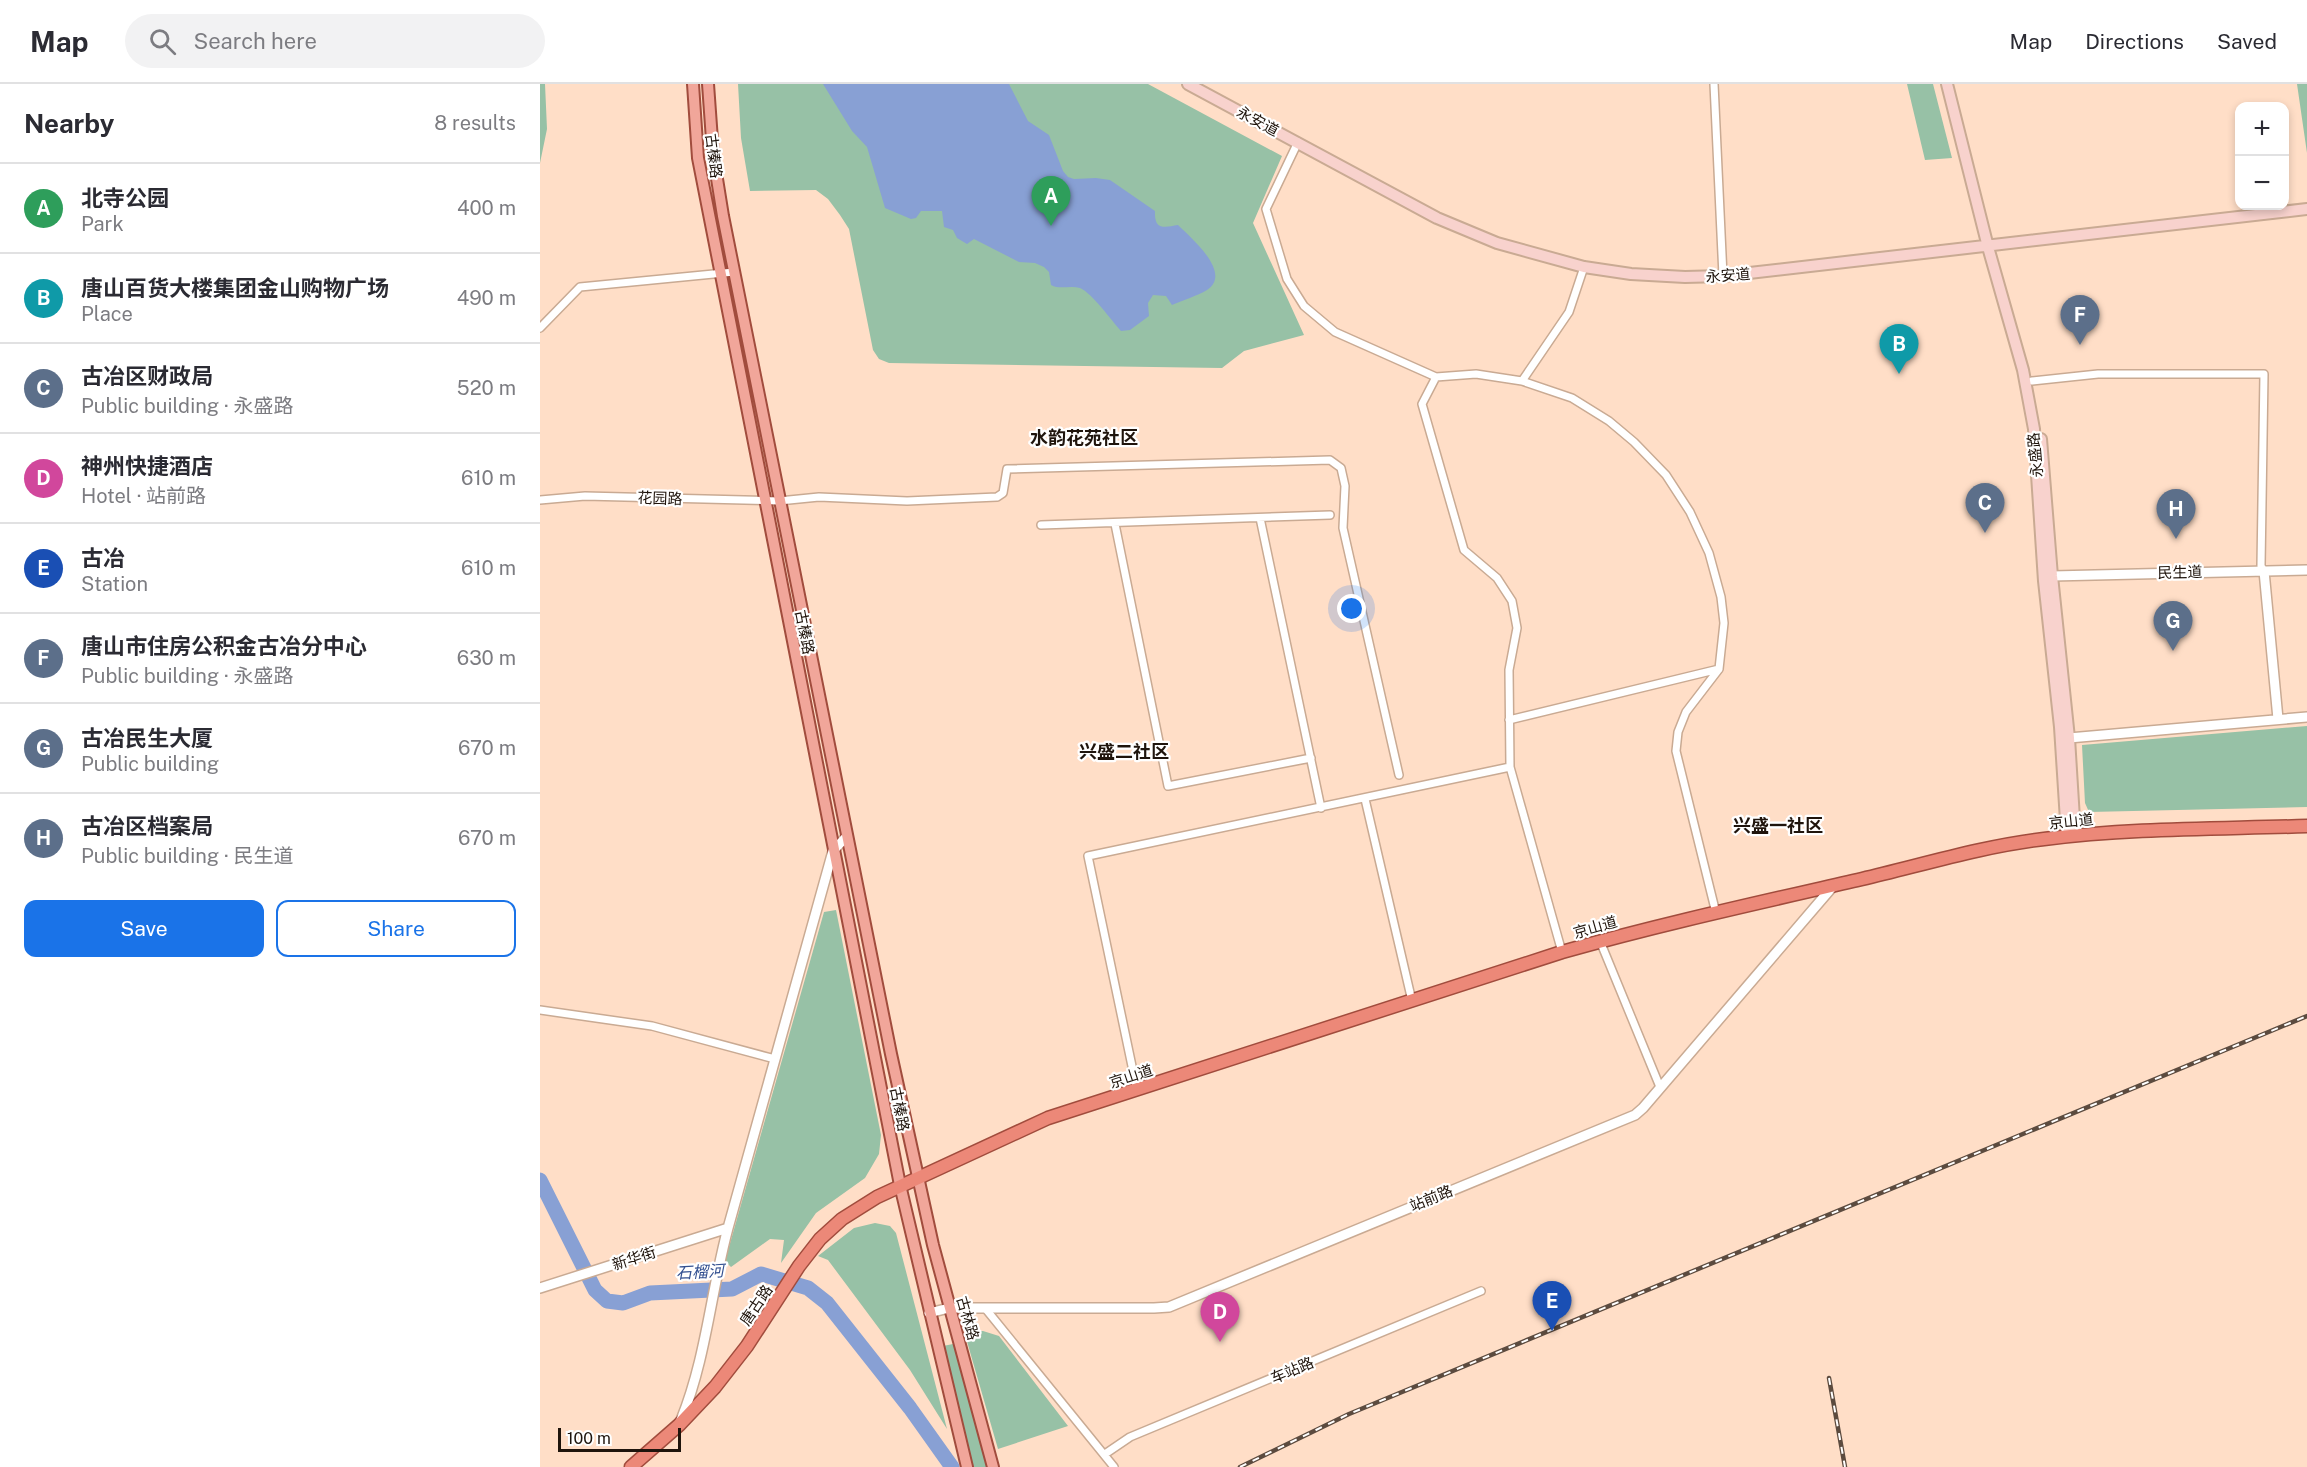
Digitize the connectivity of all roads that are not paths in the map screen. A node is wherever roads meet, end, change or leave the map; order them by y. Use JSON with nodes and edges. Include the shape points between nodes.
{"nodes":[{"id":1,"x":693,"y":84,"type":"edge"},
{"id":2,"x":708,"y":84,"type":"edge"},
{"id":3,"x":1188,"y":84,"type":"edge"},
{"id":4,"x":1714,"y":84,"type":"edge"},
{"id":5,"x":1947,"y":84,"type":"edge"},
{"id":6,"x":1954,"y":84,"type":"edge"},
{"id":7,"x":1298,"y":142,"type":"junction"},
{"id":8,"x":2307,"y":209,"type":"edge"},
{"id":9,"x":1991,"y":247,"type":"junction"},
{"id":10,"x":1584,"y":267,"type":"junction"},
{"id":11,"x":734,"y":272,"type":"junction"},
{"id":12,"x":720,"y":274,"type":"junction"},
{"id":13,"x":1724,"y":276,"type":"junction"},
{"id":14,"x":540,"y":328,"type":"edge"},
{"id":15,"x":1436,"y":377,"type":"junction"},
{"id":16,"x":1522,"y":381,"type":"junction"},
{"id":17,"x":2032,"y":381,"type":"junction"},
{"id":18,"x":540,"y":500,"type":"edge"},
{"id":19,"x":764,"y":501,"type":"junction"},
{"id":20,"x":779,"y":501,"type":"junction"},
{"id":21,"x":1330,"y":515,"type":"dead end"},
{"id":22,"x":1260,"y":518,"type":"junction"},
{"id":23,"x":1114,"y":524,"type":"junction"},
{"id":24,"x":1041,"y":525,"type":"dead end"},
{"id":25,"x":2264,"y":570,"type":"junction"},
{"id":26,"x":2307,"y":570,"type":"edge"},
{"id":27,"x":2052,"y":576,"type":"junction"},
{"id":28,"x":1719,"y":669,"type":"junction"},
{"id":29,"x":2307,"y":717,"type":"edge"},
{"id":30,"x":2278,"y":719,"type":"junction"},
{"id":31,"x":1509,"y":720,"type":"junction"},
{"id":32,"x":2069,"y":738,"type":"junction"},
{"id":33,"x":1311,"y":758,"type":"junction"},
{"id":34,"x":1510,"y":767,"type":"junction"},
{"id":35,"x":1399,"y":775,"type":"dead end"},
{"id":36,"x":1365,"y":799,"type":"junction"},
{"id":37,"x":1321,"y":808,"type":"junction"},
{"id":38,"x":2307,"y":826,"type":"edge"},
{"id":39,"x":2071,"y":836,"type":"junction"},
{"id":40,"x":846,"y":837,"type":"junction"},
{"id":41,"x":832,"y":851,"type":"junction"},
{"id":42,"x":1834,"y":885,"type":"junction"},
{"id":43,"x":1716,"y":913,"type":"junction"},
{"id":44,"x":1600,"y":941,"type":"junction"},
{"id":45,"x":1562,"y":952,"type":"junction"},
{"id":46,"x":1412,"y":1001,"type":"junction"},
{"id":47,"x":540,"y":1010,"type":"edge"},
{"id":48,"x":775,"y":1059,"type":"junction"},
{"id":49,"x":1660,"y":1088,"type":"junction"},
{"id":50,"x":1137,"y":1090,"type":"junction"},
{"id":51,"x":918,"y":1177,"type":"junction"},
{"id":52,"x":900,"y":1185,"type":"junction"},
{"id":53,"x":728,"y":1227,"type":"junction"},
{"id":54,"x":540,"y":1288,"type":"edge"},
{"id":55,"x":1481,"y":1292,"type":"dead end"},
{"id":56,"x":949,"y":1308,"type":"junction"},
{"id":57,"x":985,"y":1308,"type":"junction"},
{"id":58,"x":929,"y":1313,"type":"junction"},
{"id":59,"x":679,"y":1425,"type":"junction"},
{"id":60,"x":1105,"y":1454,"type":"junction"},
{"id":61,"x":631,"y":1467,"type":"edge"},
{"id":62,"x":967,"y":1467,"type":"edge"},
{"id":63,"x":993,"y":1467,"type":"edge"},
{"id":64,"x":1114,"y":1467,"type":"edge"}],
"edges":[{"from":1,"to":12,"type":"main road","name":"古榛路","via":[[698,158]]},
{"from":2,"to":11,"type":"main road","name":"古榛路","via":[[713,154]]},
{"from":3,"to":7,"type":"main road","name":"永安道"},
{"from":4,"to":13,"type":"street"},
{"from":5,"to":9,"type":"main road","name":"永盛路"},
{"from":6,"to":9,"type":"main road","name":"永盛路"},
{"from":7,"to":10,"type":"main road","name":"永安道","via":[[1437,218],[1497,243]]},
{"from":7,"to":15,"type":"street","via":[[1266,209],[1287,279],[1304,306],[1335,332]]},
{"from":8,"to":9,"type":"main road","name":"永安道"},
{"from":9,"to":13,"type":"main road","name":"永安道"},
{"from":9,"to":17,"type":"main road","name":"永盛路"},
{"from":9,"to":39,"type":"main road","name":"永盛路","via":[[2034,429],[2044,581]]},
{"from":10,"to":13,"type":"main road","name":"永安道","via":[[1642,275]]},
{"from":10,"to":16,"type":"street","via":[[1569,312]]},
{"from":11,"to":12,"type":"street"},
{"from":11,"to":20,"type":"main road","name":"古榛路"},
{"from":12,"to":14,"type":"street","via":[[580,287]]},
{"from":12,"to":19,"type":"main road","name":"古榛路"},
{"from":15,"to":16,"type":"street","via":[[1476,375]]},
{"from":15,"to":31,"type":"street","via":[[1422,404],[1464,550],[1497,578],[1512,601],[1517,628],[1509,670]]},
{"from":16,"to":28,"type":"street","via":[[1572,398],[1610,421],[1666,475],[1690,512],[1709,553],[1724,623]]},
{"from":17,"to":25,"type":"street","via":[[2098,374],[2264,374]]},
{"from":17,"to":27,"type":"main road","name":"永盛路","via":[[2040,424]]},
{"from":18,"to":19,"type":"street","name":"花园路","via":[[585,496]]},
{"from":19,"to":20,"type":"street","name":"花园路"},
{"from":19,"to":41,"type":"main road","name":"古榛路"},
{"from":20,"to":35,"type":"street","name":"花园路","via":[[819,497],[907,501],[997,497],[1003,492],[1007,469],[1330,460],[1341,468],[1345,486],[1343,528]]},
{"from":20,"to":40,"type":"main road","name":"古榛路"},
{"from":21,"to":22,"type":"street"},
{"from":22,"to":23,"type":"street"},
{"from":22,"to":33,"type":"street"},
{"from":23,"to":24,"type":"street"},
{"from":23,"to":33,"type":"street","via":[[1168,786]]},
{"from":25,"to":26,"type":"street","name":"民生道"},
{"from":25,"to":27,"type":"street","name":"民生道"},
{"from":25,"to":30,"type":"street"},
{"from":27,"to":32,"type":"main road","name":"永盛路"},
{"from":28,"to":31,"type":"street"},
{"from":28,"to":43,"type":"street","via":[[1686,712],[1676,750]]},
{"from":29,"to":30,"type":"street"},
{"from":30,"to":32,"type":"street"},
{"from":31,"to":34,"type":"street"},
{"from":32,"to":39,"type":"main road","name":"永盛路"},
{"from":33,"to":37,"type":"street"},
{"from":34,"to":36,"type":"street"},
{"from":34,"to":45,"type":"street"},
{"from":36,"to":37,"type":"street"},
{"from":36,"to":46,"type":"street"},
{"from":37,"to":50,"type":"street","via":[[1088,856]]},
{"from":38,"to":39,"type":"highway","name":"京山道"},
{"from":39,"to":42,"type":"highway","name":"京山道","via":[[2002,846]]},
{"from":40,"to":41,"type":"street"},
{"from":40,"to":51,"type":"main road","name":"古榛路"},
{"from":41,"to":48,"type":"street"},
{"from":41,"to":52,"type":"main road","name":"古榛路"},
{"from":42,"to":43,"type":"highway","name":"京山道"},
{"from":42,"to":49,"type":"street","name":"站前路"},
{"from":43,"to":44,"type":"highway","name":"京山道"},
{"from":44,"to":45,"type":"highway","name":"京山道"},
{"from":44,"to":49,"type":"street"},
{"from":45,"to":46,"type":"highway","name":"京山道"},
{"from":46,"to":50,"type":"highway","name":"京山道"},
{"from":47,"to":48,"type":"street","via":[[652,1026]]},
{"from":48,"to":53,"type":"street"},
{"from":49,"to":57,"type":"street","name":"站前路","via":[[1635,1115],[1169,1307]]},
{"from":50,"to":51,"type":"highway","name":"京山道","via":[[1048,1118]]},
{"from":51,"to":52,"type":"highway","name":"唐古路"},
{"from":51,"to":56,"type":"main road","name":"古林路"},
{"from":52,"to":58,"type":"main road"},
{"from":52,"to":59,"type":"highway","name":"唐古路","via":[[842,1219],[820,1239],[715,1387]]},
{"from":53,"to":54,"type":"street","name":"新华街"},
{"from":53,"to":59,"type":"street","via":[[694,1387]]},
{"from":55,"to":60,"type":"street","name":"车站路","via":[[1130,1437]]},
{"from":56,"to":57,"type":"street","name":"站前路"},
{"from":56,"to":58,"type":"street","name":"站前路"},
{"from":56,"to":63,"type":"main road","name":"古林路"},
{"from":57,"to":60,"type":"street"},
{"from":58,"to":62,"type":"main road"},
{"from":59,"to":61,"type":"highway","name":"唐古路"},
{"from":60,"to":64,"type":"street"}]}
